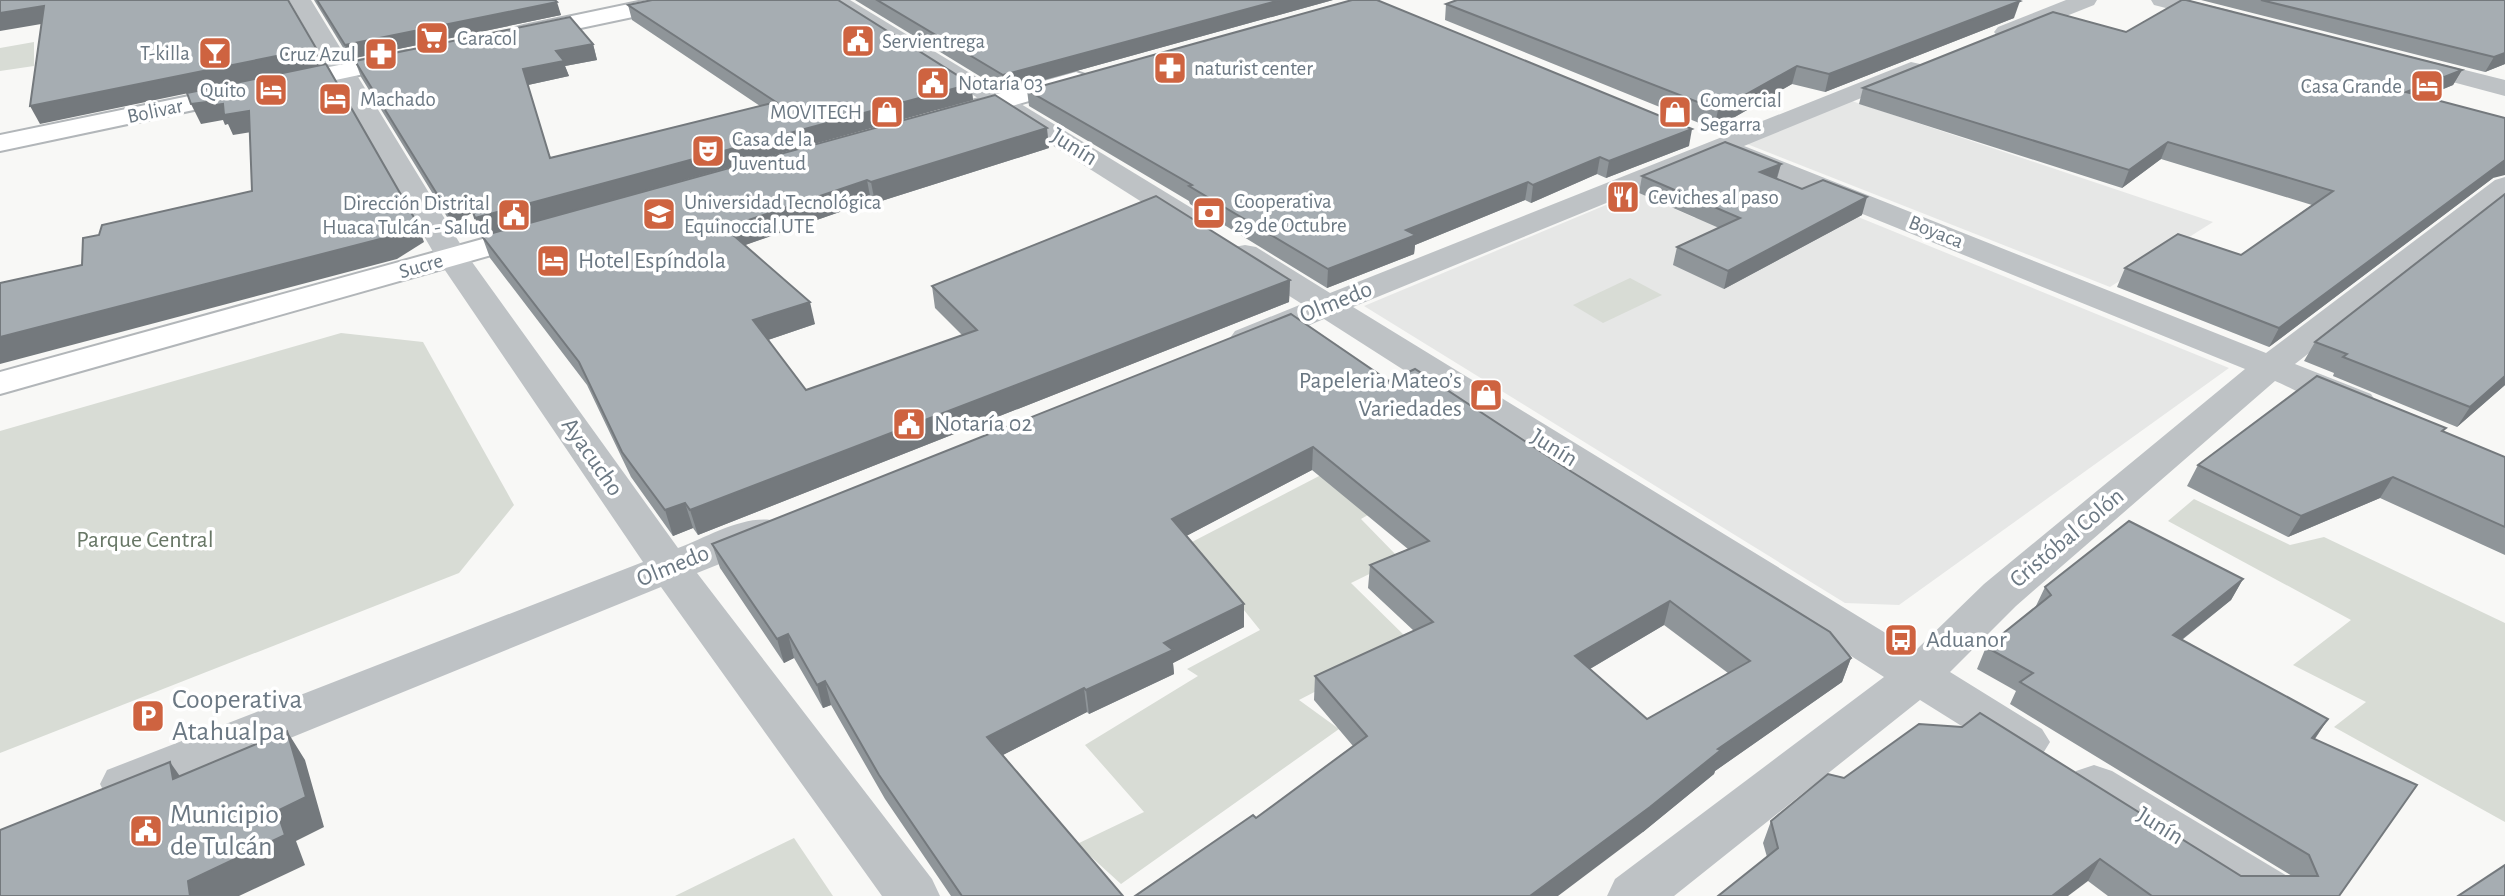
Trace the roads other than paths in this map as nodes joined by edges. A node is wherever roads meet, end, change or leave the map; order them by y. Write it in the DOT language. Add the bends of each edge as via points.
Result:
graph roads {
  1 [pos="300,0"];
  2 [pos="680,0"];
  3 [pos="834,0"];
  4 [pos="2086,0"];
  5 [pos="2162,0"];
  6 [pos="2241,20"];
  7 [pos="504,37"];
  8 [pos="436,52"];
  9 [pos="2386,58"];
  10 [pos="341,72"];
  11 [pos="1106,72"];
  12 [pos="2505,88"];
  13 [pos="1001,101"];
  14 [pos="920,124"];
  15 [pos="1681,130"];
  16 [pos="0,143"];
  17 [pos="1719,146"];
  18 [pos="2505,186"];
  19 [pos="559,226"];
  20 [pos="452,257"];
  21 [pos="1327,306"];
  22 [pos="1211,352"];
  23 [pos="2271,366"];
  24 [pos="0,383"];
  25 [pos="2382,412"];
  26 [pos="798,516"];
  27 [pos="669,567"];
  28 [pos="1919,676"];
  29 [pos="99,795"];
  30 [pos="913,896"];
  31 [pos="1634,896"];
  32 [pos="2273,896"];
  1 -- 10 [label="street, Ayacucho"];
  2 -- 7 [label="main road"];
  3 -- 13 [label="street, Junín"];
  4 -- 17 [label="street, Olmedo"];
  5 -- 6 [label="street"];
  8 -- 10 [label="main road, Bolivar"];
  9 -- 12 [label="street"];
  10 -- 16 [label="main road, Bolivar"];
  10 -- 20 [label="street, Ayacucho"];
  11 -- 13 [label="main road"];
  13 -- 14 [label="main road"];
  13 -- 21 [label="street, Junín"];
  15 -- 17 [label="street, Boyaca"];
  17 -- 21 [label="street, Olmedo"];
  17 -- 23 [label="street, Boyaca"];
  18 -- 23 [label="street, Cristóbal Colón"];
  19 -- 20 [label="main road, Sucre"];
  20 -- 24 [label="main road, Sucre"];
  20 -- 27 [label="street, Ayacucho"];
  21 -- 22 [label="street, Olmedo"];
  21 -- 28 [label="street, Junín"];
  23 -- 25 [label="street, Boyaca"];
  23 -- 28 [label="street, Cristóbal Colón" via="2000,595"];
  26 -- 27 [label="street, Olmedo"];
  27 -- 29 [label="street, Olmedo"];
  27 -- 30 [label="street, Ayacucho"];
  28 -- 31 [label="street, Cristóbal Colón"];
  28 -- 32 [label="street, Junín"];
}
